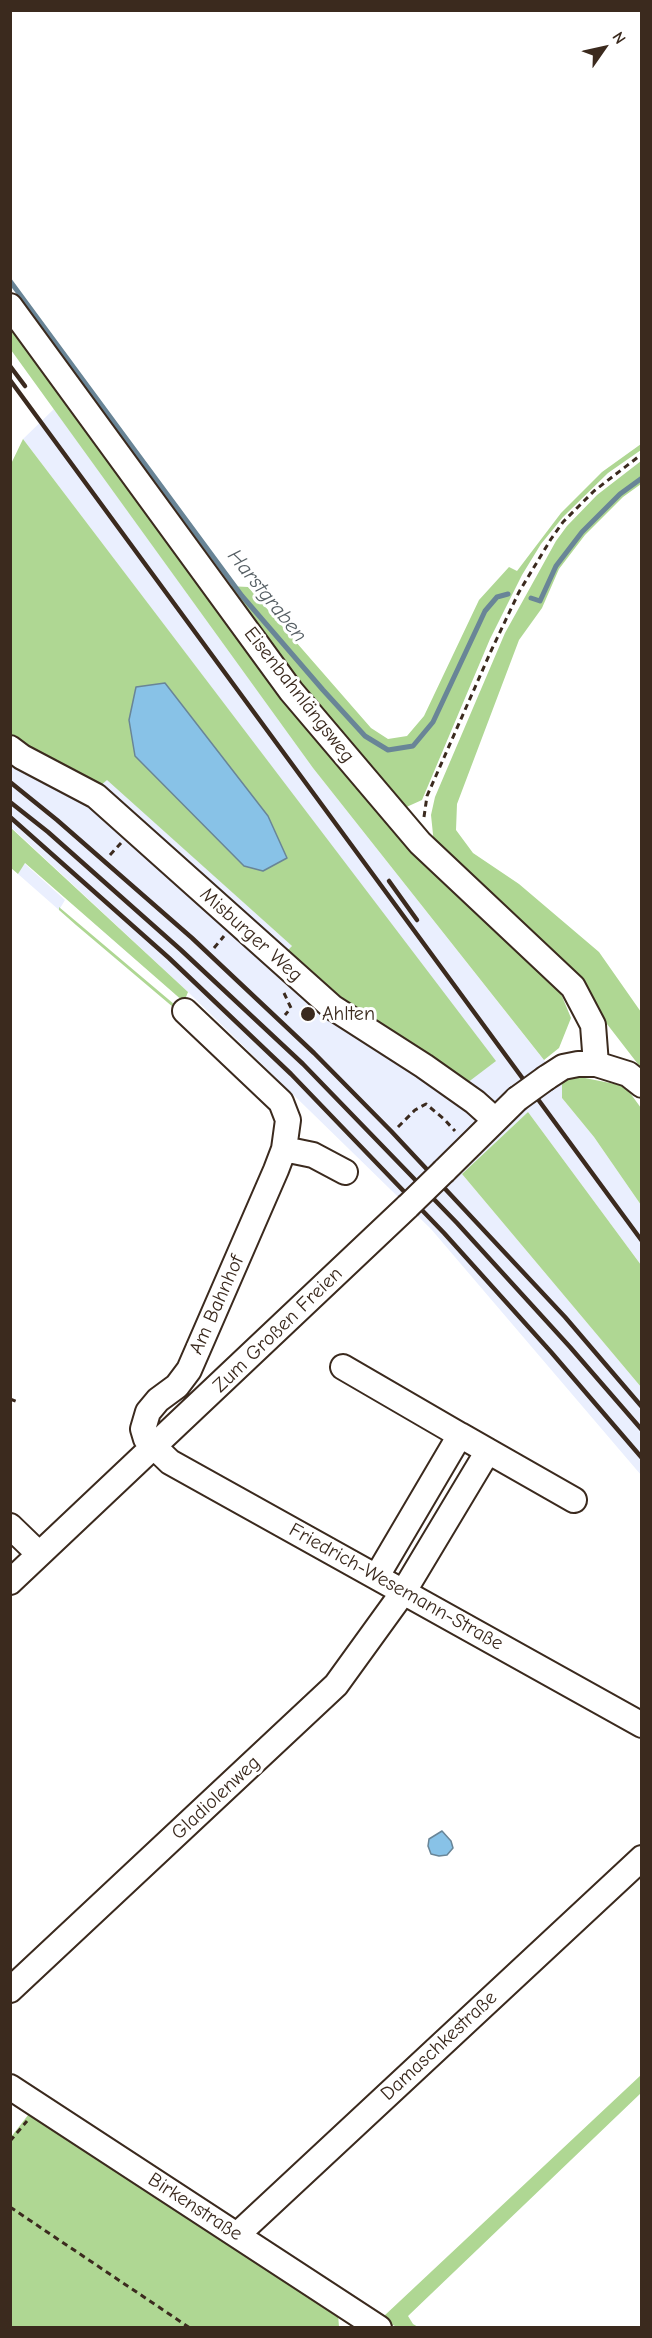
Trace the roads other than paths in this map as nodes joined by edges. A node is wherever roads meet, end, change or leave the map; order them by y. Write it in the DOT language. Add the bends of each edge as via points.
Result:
graph roads {
  1 [pos="10,306"];
  2 [pos="10,748"];
  3 [pos="185,1011"];
  4 [pos="596,1064"];
  5 [pos="642,1085"];
  6 [pos="495,1120"];
  7 [pos="284,1149"];
  8 [pos="345,1172"];
  9 [pos="343,1367"];
  10 [pos="460,1435"];
  11 [pos="153,1447"];
  12 [pos="488,1450"];
  13 [pos="574,1500"];
  14 [pos="10,1526"];
  15 [pos="39,1554"];
  16 [pos="376,1576"];
  17 [pos="10,1582"];
  18 [pos="404,1591"];
  19 [pos="642,1725"];
  20 [pos="642,1858"];
  21 [pos="10,1990"];
  22 [pos="10,2087"];
  23 [pos="237,2235"];
  24 [pos="371,2326"];
  1 -- 4 [label="street, Eisenbahnlängsweg" via="291,691 420,843 573,987 593,1024"];
  2 -- 6 [label="street, Misburger Weg" via="96,796 332,1007 424,1066"];
  3 -- 7 [label="street, Am Bahnhof" via="281,1102 288,1120"];
  4 -- 5 [label="street" via="628,1074"];
  4 -- 6 [label="street, Zum Großen Freien, bridge" via="563,1067 517,1099"];
  6 -- 11 [label="street, Zum Großen Freien, bridge"];
  7 -- 8 [label="street" via="313,1155"];
  7 -- 11 [label="street, Am Bahnhof" via="189,1370 148,1412 143,1429"];
  9 -- 10 [label="street"];
  10 -- 12 [label="street"];
  10 -- 16 [label="street"];
  11 -- 15 [label="street, Zum Großen Freien"];
  11 -- 16 [label="street, Friedrich-Wesemann-Straße" via="171,1462"];
  12 -- 13 [label="street"];
  12 -- 18 [label="street, Gladiolenweg"];
  14 -- 15 [label="street"];
  15 -- 17 [label="street, Zum Großen Freien"];
  16 -- 18 [label="street, Friedrich-Wesemann-Straße"];
  18 -- 19 [label="street, Friedrich-Wesemann-Straße"];
  18 -- 21 [label="street, Gladiolenweg" via="336,1685"];
  20 -- 23 [label="street, Damaschkestraße"];
  22 -- 23 [label="street, Birkenstraße"];
  23 -- 24 [label="street, Birkenstraße"];
}
